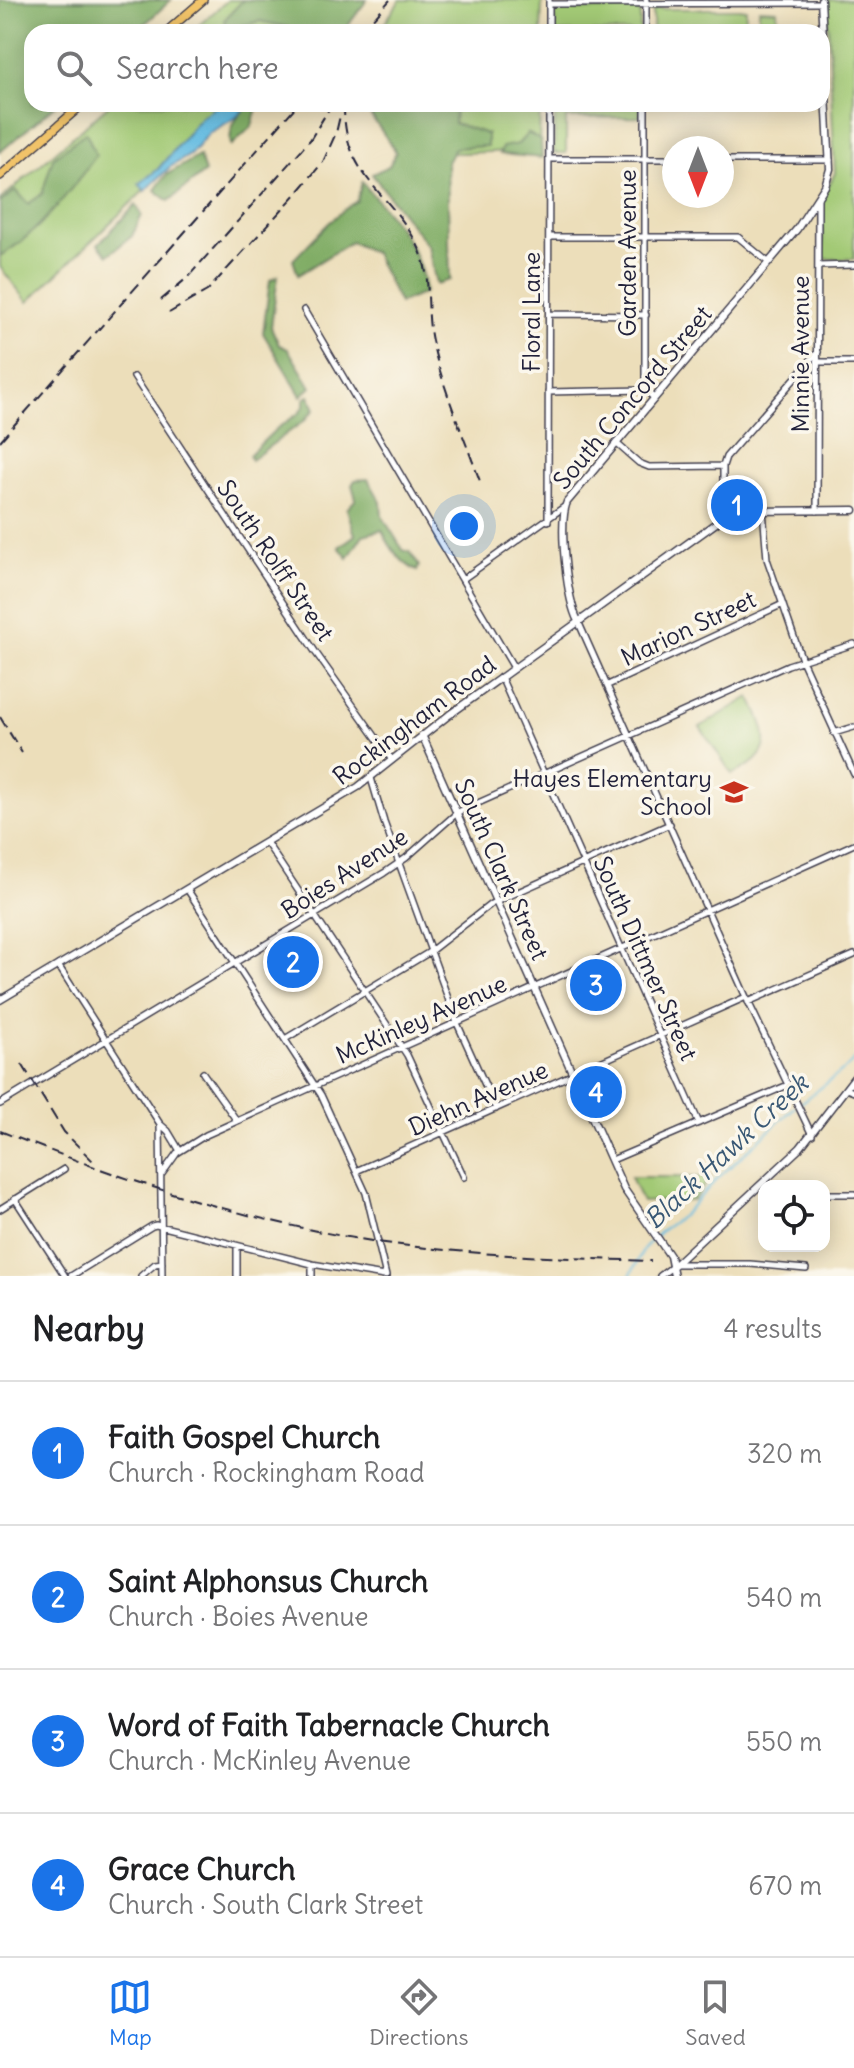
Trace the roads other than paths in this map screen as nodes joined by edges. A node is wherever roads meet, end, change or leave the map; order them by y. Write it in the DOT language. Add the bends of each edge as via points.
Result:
graph roads {
  1 [pos="203,0"];
  2 [pos="549,2"];
  3 [pos="646,2"];
  4 [pos="821,2"];
  5 [pos="175,24"];
  6 [pos="549,24"];
  7 [pos="646,24"];
  8 [pos="822,24"];
  9 [pos="74,112"];
  10 [pos="549,112"];
  11 [pos="645,112"];
  12 [pos="826,112"];
  13 [pos="549,159"];
  14 [pos="645,159"];
  15 [pos="662,159"];
  16 [pos="734,160"];
  17 [pos="830,160"];
  18 [pos="0,176"];
  19 [pos="818,198"];
  20 [pos="549,237"];
  21 [pos="644,237"];
  22 [pos="768,262"];
  23 [pos="854,265"];
  24 [pos="818,266"];
  25 [pos="304,310"];
  26 [pos="549,314"];
  27 [pos="646,315"];
  28 [pos="818,352"];
  29 [pos="818,362"];
  30 [pos="854,362"];
  31 [pos="134,377"];
  32 [pos="645,390"];
  33 [pos="548,392"];
  34 [pos="654,398"];
  35 [pos="616,442"];
  36 [pos="723,466"];
  37 [pos="564,507"];
  38 [pos="763,510"];
  39 [pos="854,510"];
  40 [pos="817,511"];
  41 [pos="723,518"];
  42 [pos="548,521"];
  43 [pos="463,579"];
  44 [pos="783,604"];
  45 [pos="578,621"];
  46 [pos="854,644"];
  47 [pos="802,660"];
  48 [pos="514,668"];
  49 [pos="501,677"];
  50 [pos="608,685"];
  51 [pos="854,727"];
  52 [pos="834,733"];
  53 [pos="422,735"];
  54 [pos="629,737"];
  55 [pos="393,761"];
  56 [pos="854,774"];
  57 [pos="544,775"];
  58 [pos="371,778"];
  59 [pos="458,812"];
  60 [pos="670,824"];
  61 [pos="266,842"];
  62 [pos="854,844"];
  63 [pos="584,862"];
  64 [pos="399,863"];
  65 [pos="187,889"];
  66 [pos="498,901"];
  67 [pos="708,909"];
  68 [pos="314,915"];
  69 [pos="621,949"];
  70 [pos="432,950"];
  71 [pos="854,955"];
  72 [pos="236,963"];
  73 [pos="58,965"];
  74 [pos="535,988"];
  75 [pos="364,990"];
  76 [pos="0,1000"];
  77 [pos="747,1000"];
  78 [pos="457,1023"];
  79 [pos="660,1036"];
  80 [pos="285,1039"];
  81 [pos="107,1041"];
  82 [pos="402,1048"];
  83 [pos="203,1073"];
  84 [pos="574,1074"];
  85 [pos="854,1078"];
  86 [pos="788,1085"];
  87 [pos="316,1086"];
  88 [pos="846,1089"];
  89 [pos="854,1092"];
  90 [pos="0,1104"];
  91 [pos="496,1109"];
  92 [pos="237,1121"];
  93 [pos="699,1123"];
  94 [pos="160,1124"];
  95 [pos="442,1132"];
  96 [pos="812,1136"];
  97 [pos="180,1151"];
  98 [pos="612,1160"];
  99 [pos="64,1169"];
  100 [pos="356,1171"];
  101 [pos="162,1174"];
  102 [pos="464,1177"];
  103 [pos="772,1180"];
  104 [pos="830,1194"];
  105 [pos="854,1194"];
  106 [pos="758,1195"];
  107 [pos="15,1199"];
  108 [pos="0,1209"];
  109 [pos="161,1226"];
  110 [pos="237,1246"];
  111 [pos="162,1263"];
  112 [pos="312,1264"];
  113 [pos="674,1266"];
  114 [pos="806,1269"];
  115 [pos="68,1276"];
  116 [pos="141,1276"];
  117 [pos="162,1276"];
  118 [pos="237,1276"];
  119 [pos="312,1276"];
  120 [pos="385,1276"];
  121 [pos="660,1276"];
  122 [pos="674,1276"];
  1 -- 5 [label="main road"];
  2 -- 3 [label="street"];
  2 -- 6 [label="street"];
  3 -- 4 [label="street"];
  3 -- 7 [label="street"];
  4 -- 8 [label="street, South Concord Street"];
  9 -- 18 [label="main road"];
  10 -- 13 [label="street, Floral Lane"];
  11 -- 14 [label="street, Garden Avenue"];
  12 -- 17 [label="street, South Concord Street"];
  13 -- 14 [label="street"];
  13 -- 20 [label="street, Floral Lane"];
  14 -- 15 [label="street"];
  14 -- 21 [label="street, Garden Avenue"];
  16 -- 17 [label="street"];
  17 -- 19 [label="street, South Concord Street"];
  19 -- 22 [label="street, South Concord Street"];
  19 -- 24 [label="street, Minnie Avenue"];
  20 -- 21 [label="street"];
  20 -- 26 [label="street, Floral Lane"];
  21 -- 22 [label="street" via="738,237"];
  21 -- 27 [label="street, Garden Avenue"];
  22 -- 34 [label="street, South Concord Street"];
  23 -- 24 [label="street"];
  24 -- 28 [label="street, Minnie Avenue"];
  25 -- 43 [label="street"];
  26 -- 27 [label="street"];
  26 -- 33 [label="street, Floral Lane"];
  27 -- 32 [label="street, Garden Avenue"];
  28 -- 29 [label="street, Minnie Avenue"];
  28 -- 36 [label="street"];
  29 -- 30 [label="street"];
  29 -- 40 [label="street, Minnie Avenue"];
  31 -- 55 [label="street, South Rolff Street"];
  32 -- 33 [label="street"];
  32 -- 34 [label="street"];
  33 -- 42 [label="street, Floral Lane"];
  34 -- 35 [label="street, South Concord Street"];
  35 -- 36 [label="street" via="649,467"];
  35 -- 37 [label="street, South Concord Street"];
  36 -- 41 [label="street"];
  37 -- 42 [label="street"];
  37 -- 45 [label="street, South Concord Street" via="569,591"];
  38 -- 40 [label="street, Rockingham Road"];
  38 -- 41 [label="street, Rockingham Road"];
  38 -- 44 [label="street" via="767,559"];
  39 -- 40 [label="street, Rockingham Road"];
  41 -- 45 [label="street, Rockingham Road"];
  42 -- 43 [label="street"];
  43 -- 48 [label="street"];
  44 -- 47 [label="street"];
  44 -- 50 [label="street, Marion Street"];
  45 -- 48 [label="street, Rockingham Road"];
  45 -- 50 [label="street, South Concord Street"];
  46 -- 47 [label="street, Boies Avenue"];
  47 -- 52 [label="street"];
  47 -- 54 [label="street, Boies Avenue"];
  48 -- 49 [label="street, Rockingham Road"];
  49 -- 53 [label="street, Rockingham Road"];
  49 -- 57 [label="street, South Dittmer Street"];
  50 -- 54 [label="street, South Concord Street"];
  51 -- 52 [label="street"];
  52 -- 56 [label="street"];
  53 -- 55 [label="street, Rockingham Road"];
  53 -- 59 [label="street, South Clark Street"];
  54 -- 57 [label="street, Boies Avenue"];
  54 -- 60 [label="street, South Concord Street"];
  55 -- 58 [label="street, Rockingham Road"];
  57 -- 59 [label="street, Boies Avenue"];
  57 -- 63 [label="street, South Dittmer Street"];
  58 -- 61 [label="street, Rockingham Road"];
  58 -- 64 [label="street"];
  59 -- 64 [label="street, Boies Avenue"];
  59 -- 66 [label="street, South Clark Street"];
  60 -- 63 [label="street"];
  60 -- 67 [label="street, South Concord Street"];
  61 -- 65 [label="street, Rockingham Road"];
  61 -- 68 [label="street"];
  62 -- 67 [label="street, McKinley Avenue"];
  63 -- 66 [label="street"];
  63 -- 69 [label="street, South Dittmer Street"];
  64 -- 68 [label="street, Boies Avenue"];
  64 -- 70 [label="street"];
  65 -- 72 [label="street"];
  65 -- 73 [label="street, Rockingham Road"];
  66 -- 70 [label="street"];
  66 -- 74 [label="street, South Clark Street"];
  67 -- 69 [label="street, McKinley Avenue"];
  67 -- 77 [label="street, South Concord Street"];
  68 -- 72 [label="street, Boies Avenue"];
  68 -- 75 [label="street"];
  69 -- 74 [label="street, McKinley Avenue"];
  69 -- 79 [label="street, South Dittmer Street"];
  70 -- 75 [label="street"];
  70 -- 78 [label="street"];
  71 -- 77 [label="street, Diehn Avenue"];
  72 -- 80 [label="street"];
  72 -- 81 [label="street, Boies Avenue"];
  73 -- 76 [label="street, Rockingham Road"];
  73 -- 81 [label="street"];
  74 -- 78 [label="street, McKinley Avenue"];
  74 -- 84 [label="street, South Clark Street"];
  75 -- 80 [label="street"];
  75 -- 82 [label="street"];
  77 -- 79 [label="street, Diehn Avenue"];
  77 -- 86 [label="street, South Concord Street"];
  78 -- 82 [label="street, McKinley Avenue"];
  78 -- 91 [label="street"];
  79 -- 84 [label="street, Diehn Avenue"];
  79 -- 93 [label="street, South Dittmer Street"];
  80 -- 87 [label="street"];
  81 -- 90 [label="street, Boies Avenue"];
  81 -- 94 [label="street"];
  82 -- 87 [label="street, McKinley Avenue"];
  82 -- 95 [label="street"];
  83 -- 92 [label="street"];
  84 -- 91 [label="street, Diehn Avenue"];
  84 -- 98 [label="street, South Clark Street"];
  85 -- 88 [label="street"];
  86 -- 93 [label="street"];
  86 -- 96 [label="street, South Concord Street"];
  87 -- 92 [label="street, McKinley Avenue"];
  87 -- 100 [label="street"];
  88 -- 89 [label="street"];
  88 -- 96 [label="street"];
  91 -- 95 [label="street, Diehn Avenue"];
  92 -- 97 [label="street, McKinley Avenue"];
  93 -- 98 [label="street"];
  94 -- 97 [label="street"];
  94 -- 101 [label="street"];
  95 -- 100 [label="street, Diehn Avenue"];
  95 -- 102 [label="street"];
  96 -- 103 [label="street"];
  97 -- 101 [label="street, McKinley Avenue"];
  98 -- 113 [label="street, South Clark Street" via="624,1189"];
  99 -- 107 [label="street"];
  100 -- 120 [label="street"];
  101 -- 109 [label="street"];
  104 -- 105 [label="street"];
  106 -- 113 [label="street"];
  107 -- 108 [label="street"];
  107 -- 115 [label="street"];
  109 -- 110 [label="street"];
  109 -- 111 [label="street"];
  109 -- 115 [label="street" via="152,1226"];
  110 -- 112 [label="street"];
  110 -- 118 [label="street"];
  111 -- 116 [label="street"];
  111 -- 117 [label="street"];
  112 -- 119 [label="street"];
  112 -- 120 [label="street"];
  113 -- 114 [label="street"];
  113 -- 121 [label="street"];
  113 -- 122 [label="street, South Clark Street"];
}
